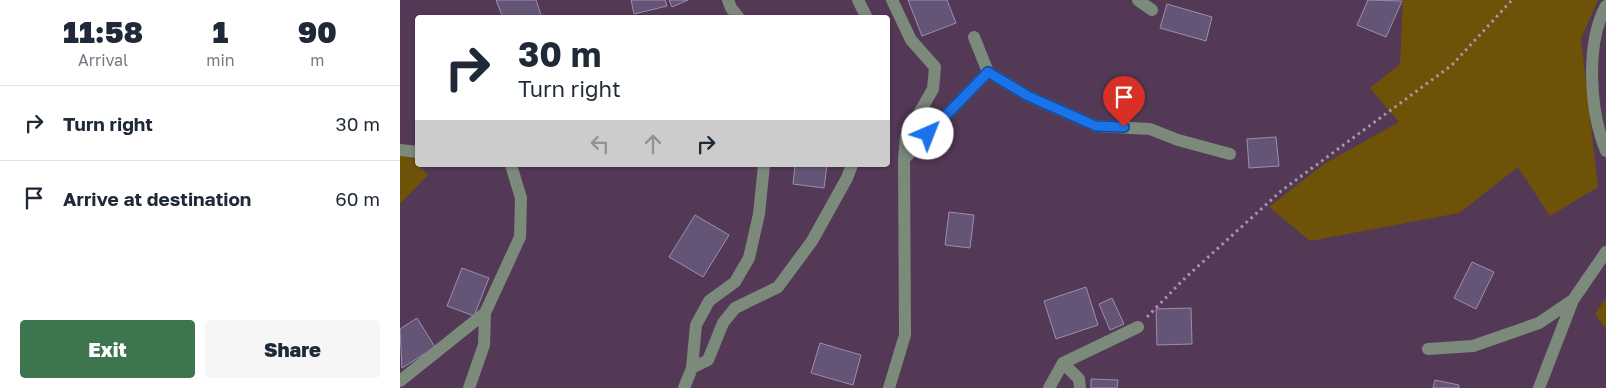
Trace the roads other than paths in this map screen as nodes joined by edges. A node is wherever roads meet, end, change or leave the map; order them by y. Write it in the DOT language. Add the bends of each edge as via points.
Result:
graph roads {
  1 [pos="728,0"];
  2 [pos="858,0"];
  3 [pos="892,0"];
  4 [pos="1138,0"];
  5 [pos="1606,6"];
  6 [pos="1152,10"];
  7 [pos="737,15"];
  8 [pos="866,15"];
  9 [pos="974,37"];
  10 [pos="988,72"];
  11 [pos="400,150"];
  12 [pos="1606,151"];
  13 [pos="415,152"];
  14 [pos="1230,154"];
  15 [pos="904,159"];
  16 [pos="512,167"];
  17 [pos="764,167"];
  18 [pos="851,167"];
  19 [pos="1606,252"];
  20 [pos="1573,300"];
  21 [pos="485,313"];
  22 [pos="1138,327"];
  23 [pos="1428,348"];
  24 [pos="1064,363"];
  25 [pos="692,368"];
  26 [pos="400,382"];
  27 [pos="469,388"];
  28 [pos="684,388"];
  29 [pos="889,388"];
  30 [pos="1049,388"];
  31 [pos="1080,388"];
  32 [pos="1539,388"];
  1 -- 7 [label="street"];
  2 -- 8 [label="street"];
  3 -- 15 [label="street" via="911,40 935,67 933,89 906,136"];
  4 -- 6 [label="street"];
  5 -- 12 [label="street" via="1594,40 1593,97"];
  9 -- 10 [label="street"];
  10 -- 14 [label="street" via="1028,96 1096,126 1150,129"];
  10 -- 15 [label="street"];
  11 -- 13 [label="street"];
  15 -- 29 [label="street" via="905,335"];
  16 -- 21 [label="street" via="521,198 520,236"];
  17 -- 25 [label="street" via="759,214 749,258 735,282 709,301 696,325"];
  18 -- 25 [label="street" via="812,241 778,286 735,308 723,323 708,360"];
  19 -- 20 [label="street"];
  20 -- 23 [label="street" via="1539,323 1473,346"];
  20 -- 32 [label="street"];
  21 -- 26 [label="street"];
  21 -- 27 [label="street" via="484,345"];
  22 -- 24 [label="street"];
  24 -- 30 [label="street"];
  24 -- 31 [label="street" via="1079,379"];
  25 -- 28 [label="street"];
}
